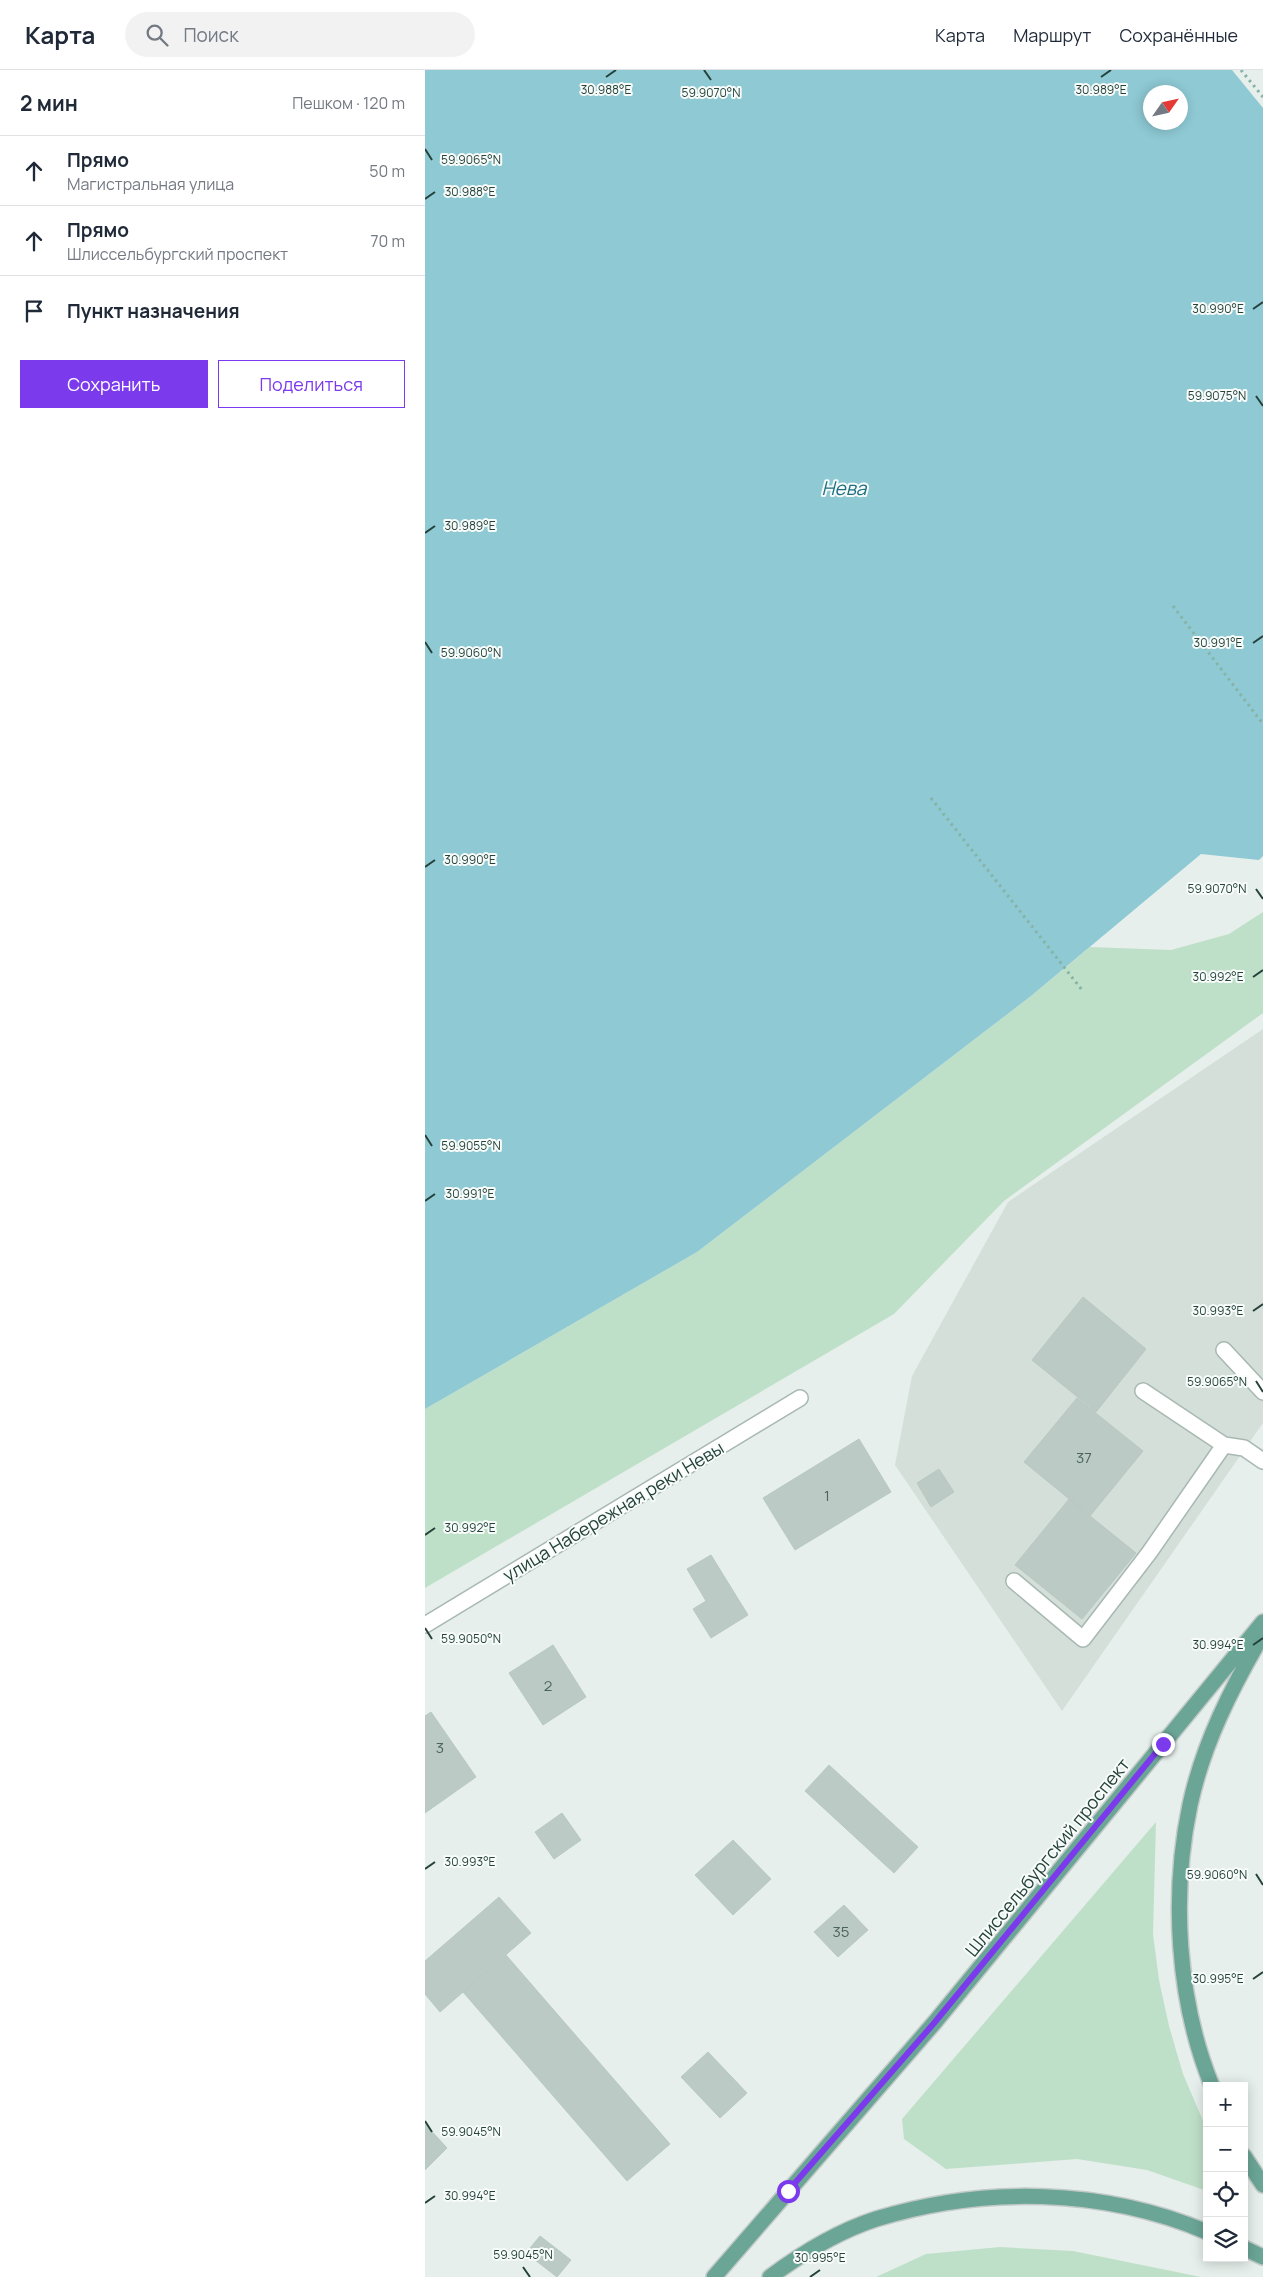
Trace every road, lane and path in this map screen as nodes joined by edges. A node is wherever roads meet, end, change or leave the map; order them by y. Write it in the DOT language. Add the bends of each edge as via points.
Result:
graph roads {
  1 [pos="1241,70"];
  2 [pos="1263,97"];
  3 [pos="1173,606"];
  4 [pos="1263,724"];
  5 [pos="931,798"];
  6 [pos="1082,990"];
  7 [pos="1224,1350"];
  8 [pos="1143,1391"];
  9 [pos="1263,1392"];
  10 [pos="800,1398"];
  11 [pos="1224,1445"];
  12 [pos="1263,1461"];
  13 [pos="1014,1581"];
  14 [pos="1263,1622"];
  15 [pos="425,1625"];
  16 [pos="1263,1634"];
  17 [pos="1210,2082"];
  18 [pos="1248,2162"];
  19 [pos="1263,2185"];
  20 [pos="1203,2230"];
  21 [pos="1248,2250"];
  22 [pos="1263,2257"];
  23 [pos="714,2277"];
  24 [pos="770,2277"];
  1 -- 2 [label="path"];
  3 -- 4 [label="path"];
  5 -- 6 [label="path"];
  7 -- 9 [label="street"];
  8 -- 11 [label="street"];
  10 -- 15 [label="street, улица Набережная реки Невы"];
  11 -- 12 [label="street" via="1244,1448"];
  11 -- 13 [label="street" via="1149,1553 1083,1639"];
  14 -- 23 [label="main road, Шлиссельбургский проспект" via="935,2022"];
  16 -- 17 [label="main road" via="1224,1707 1204,1756 1190,1804 1182,1853 1181,1955 1190,2007"];
  18 -- 19 [label="main road"];
  20 -- 24 [label="main road" via="1136,2210 1075,2199 1025,2195 961,2199 875,2220 820,2245"];
  21 -- 22 [label="main road"];
}
